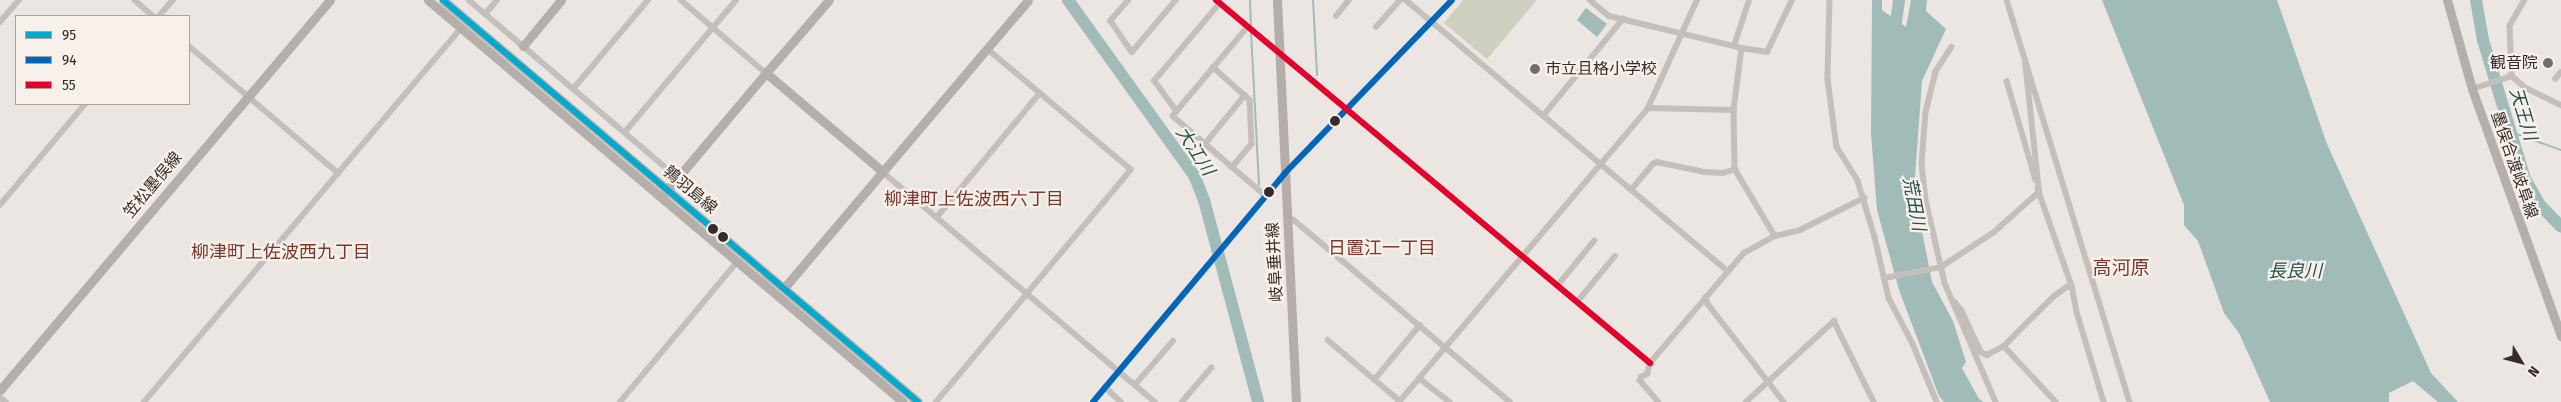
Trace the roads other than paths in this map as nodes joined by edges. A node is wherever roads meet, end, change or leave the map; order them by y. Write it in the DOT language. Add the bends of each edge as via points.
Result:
graph roads {
  1 [pos="19,0"];
  2 [pos="135,0"];
  3 [pos="173,0"];
  4 [pos="330,0"];
  5 [pos="428,0"];
  6 [pos="443,0"];
  7 [pos="469,0"];
  8 [pos="497,0"];
  9 [pos="561,0"];
  10 [pos="648,0"];
  11 [pos="681,0"];
  12 [pos="736,0"];
  13 [pos="829,0"];
  14 [pos="1028,0"];
  15 [pos="1129,0"];
  16 [pos="1176,0"];
  17 [pos="1277,0"];
  18 [pos="1350,0"];
  19 [pos="1400,0"];
  20 [pos="1406,0"];
  21 [pos="1452,0"];
  22 [pos="1697,0"];
  23 [pos="1749,0"];
  24 [pos="1792,0"];
  25 [pos="1830,0"];
  26 [pos="2007,0"];
  27 [pos="2447,0"];
  28 [pos="2525,0"];
  29 [pos="1594,1"];
  30 [pos="1218,2"];
  31 [pos="485,14"];
  32 [pos="152,15"];
  33 [pos="160,15"];
  34 [pos="1336,16"];
  35 [pos="1623,19"];
  36 [pos="1432,21"];
  37 [pos="0,22"];
  38 [pos="713,27"];
  39 [pos="1248,27"];
  40 [pos="1376,27"];
  41 [pos="461,28"];
  42 [pos="1681,33"];
  43 [pos="523,46"];
  44 [pos="1734,46"];
  45 [pos="190,47"];
  46 [pos="1742,48"];
  47 [pos="1952,48"];
  48 [pos="987,49"];
  49 [pos="1279,51"];
  50 [pos="2026,59"];
  51 [pos="1213,68"];
  52 [pos="2561,72"];
  53 [pos="766,73"];
  54 [pos="2509,77"];
  55 [pos="2555,79"];
  56 [pos="2007,81"];
  57 [pos="574,88"];
  58 [pos="2472,89"];
  59 [pos="1040,93"];
  60 [pos="1245,95"];
  61 [pos="248,96"];
  62 [pos="84,105"];
  63 [pos="2561,105"];
  64 [pos="1648,108"];
  65 [pos="1348,109"];
  66 [pos="1734,110"];
  67 [pos="1176,111"];
  68 [pos="1543,116"];
  69 [pos="625,132"];
  70 [pos="1205,144"];
  71 [pos="1600,164"];
  72 [pos="664,166"];
  73 [pos="1232,168"];
  74 [pos="1735,169"];
  75 [pos="884,172"];
  76 [pos="338,173"];
  77 [pos="1285,173"];
  78 [pos="668,190"];
  79 [pos="1631,190"];
  80 [pos="2039,192"];
  81 [pos="1266,196"];
  82 [pos="661,198"];
  83 [pos="1864,198"];
  84 [pos="0,205"];
  85 [pos="937,217"];
  86 [pos="1288,218"];
  87 [pos="1775,236"];
  88 [pos="1594,241"];
  89 [pos="1523,256"];
  90 [pos="1615,256"];
  91 [pos="737,262"];
  92 [pos="1939,267"];
  93 [pos="1728,271"];
  94 [pos="1887,277"];
  95 [pos="1558,284"];
  96 [pos="2072,286"];
  97 [pos="784,288"];
  98 [pos="1026,294"];
  99 [pos="1706,297"];
  100 [pos="1952,300"];
  101 [pos="1578,302"];
  102 [pos="1420,326"];
  103 [pos="2561,336"];
  104 [pos="1328,340"];
  105 [pos="1173,341"];
  106 [pos="2004,346"];
  107 [pos="1445,347"];
  108 [pos="1650,363"];
  109 [pos="1211,368"];
  110 [pos="1119,371"];
  111 [pos="1419,378"];
  112 [pos="1375,379"];
  113 [pos="1769,382"];
  114 [pos="1135,385"];
  115 [pos="1105,387"];
  116 [pos="0,390"];
  117 [pos="0,397"];
  118 [pos="1400,401"];
  119 [pos="6,402"];
  120 [pos="144,402"];
  121 [pos="620,402"];
  122 [pos="903,402"];
  123 [pos="918,402"];
  124 [pos="936,402"];
  125 [pos="1092,402"];
  126 [pos="1121,402"];
  127 [pos="1155,402"];
  128 [pos="1182,402"];
  129 [pos="1296,402"];
  130 [pos="1450,402"];
  131 [pos="1510,402"];
  132 [pos="1658,402"];
  133 [pos="1746,402"];
  134 [pos="1784,402"];
  135 [pos="1874,402"];
  136 [pos="1937,402"];
  137 [pos="1996,402"];
  138 [pos="2056,402"];
  139 [pos="2104,402"];
  140 [pos="2130,402"];
  1 -- 37 [label="street"];
  2 -- 32 [label="street"];
  3 -- 33 [label="street"];
  4 -- 61 [label="main road, 笠松墨俣線"];
  5 -- 41 [label="main road"];
  6 -- 78 [label="main road, 鶉羽島線"];
  7 -- 31 [label="street"];
  8 -- 31 [label="street"];
  9 -- 43 [label="main road"];
  10 -- 57 [label="street"];
  11 -- 38 [label="street"];
  12 -- 38 [label="street"];
  13 -- 53 [label="main road"];
  14 -- 48 [label="main road"];
  15 -- 16 [label="street" via="1111,21 1132,52"];
  17 -- 49 [label="main road, 岐阜垂井線"];
  18 -- 34 [label="street"];
  19 -- 40 [label="street"];
  20 -- 36 [label="street"];
  21 -- 36 [label="street"];
  22 -- 42 [label="street"];
  23 -- 44 [label="street"];
  24 -- 46 [label="street" via="1766,52"];
  25 -- 83 [label="street" via="1828,79 1837,147 1858,181"];
  26 -- 50 [label="street"];
  27 -- 58 [label="main road, 墨俣合渡岐阜線"];
  28 -- 54 [label="street" via="2510,26"];
  29 -- 35 [label="street" via="1609,16"];
  30 -- 39 [label="street"];
  30 -- 67 [label="street" via="1154,81"];
  31 -- 43 [label="street"];
  35 -- 42 [label="street"];
  35 -- 68 [label="street"];
  36 -- 65 [label="street"];
  36 -- 68 [label="street"];
  38 -- 53 [label="street"];
  38 -- 69 [label="street"];
  39 -- 49 [label="street" via="1270,48"];
  39 -- 51 [label="street"];
  41 -- 76 [label="street"];
  41 -- 82 [label="main road"];
  42 -- 44 [label="street"];
  42 -- 64 [label="street"];
  43 -- 57 [label="street"];
  44 -- 46 [label="street"];
  45 -- 61 [label="street"];
  46 -- 66 [label="street"];
  47 -- 92 [label="street" via="1943,59 1930,89 1922,163"];
  48 -- 59 [label="street"];
  48 -- 75 [label="main road"];
  49 -- 65 [label="street"];
  49 -- 77 [label="main road, 岐阜垂井線"];
  50 -- 80 [label="street" via="2024,68 2032,110"];
  50 -- 140 [label="street"];
  51 -- 60 [label="street"];
  51 -- 67 [label="street"];
  52 -- 55 [label="street"];
  53 -- 75 [label="main road"];
  53 -- 78 [label="main road"];
  54 -- 58 [label="street"];
  54 -- 63 [label="street"];
  56 -- 80 [label="street"];
  57 -- 69 [label="street"];
  58 -- 103 [label="main road, 墨俣合渡岐阜線"];
  59 -- 85 [label="street"];
  59 -- 98 [label="street" via="1130,170"];
  60 -- 70 [label="street"];
  60 -- 73 [label="street" via="1250,100 1252,144"];
  61 -- 76 [label="street"];
  61 -- 116 [label="main road, 笠松墨俣線"];
  62 -- 84 [label="street"];
  64 -- 66 [label="street"];
  64 -- 71 [label="street"];
  65 -- 77 [label="street"];
  65 -- 89 [label="street"];
  66 -- 74 [label="street"];
  67 -- 70 [label="street" via="1173,116"];
  68 -- 71 [label="street"];
  69 -- 72 [label="street"];
  70 -- 73 [label="street"];
  71 -- 79 [label="street"];
  71 -- 89 [label="street"];
  73 -- 81 [label="street"];
  74 -- 79 [label="street" via="1723,173 1705,172 1657,162"];
  74 -- 87 [label="street"];
  75 -- 85 [label="street"];
  75 -- 97 [label="main road"];
  76 -- 120 [label="street"];
  77 -- 81 [label="street"];
  77 -- 86 [label="main road, 岐阜垂井線"];
  78 -- 82 [label="main road"];
  78 -- 97 [label="main road, 鶉羽島線"];
  79 -- 93 [label="street"];
  80 -- 92 [label="street" via="1994,232"];
  80 -- 96 [label="street"];
  81 -- 110 [label="street"];
  82 -- 91 [label="main road"];
  83 -- 87 [label="street" via="1800,230"];
  83 -- 94 [label="street"];
  85 -- 98 [label="street"];
  86 -- 102 [label="street"];
  86 -- 129 [label="main road, 岐阜垂井線"];
  87 -- 93 [label="street" via="1744,253"];
  88 -- 95 [label="street"];
  89 -- 95 [label="street"];
  89 -- 107 [label="street"];
  90 -- 101 [label="street"];
  91 -- 121 [label="street"];
  91 -- 122 [label="main road"];
  92 -- 94 [label="street"];
  92 -- 100 [label="street"];
  93 -- 99 [label="street"];
  94 -- 136 [label="street" via="1889,298 1913,344"];
  95 -- 101 [label="street"];
  96 -- 106 [label="street" via="2053,297"];
  96 -- 139 [label="street"];
  97 -- 123 [label="main road, 鶉羽島線"];
  98 -- 110 [label="street"];
  98 -- 124 [label="street"];
  99 -- 108 [label="street"];
  99 -- 113 [label="street" via="1708,304"];
  100 -- 106 [label="street" via="1962,311 1981,352 1987,354"];
  100 -- 137 [label="street"];
  101 -- 108 [label="street"];
  102 -- 107 [label="street"];
  102 -- 112 [label="street"];
  104 -- 112 [label="street"];
  105 -- 114 [label="street"];
  106 -- 138 [label="street"];
  107 -- 111 [label="street"];
  107 -- 131 [label="street"];
  108 -- 132 [label="street" via="1647,374 1640,381"];
  109 -- 128 [label="street"];
  110 -- 114 [label="street"];
  110 -- 115 [label="street"];
  111 -- 118 [label="street"];
  111 -- 130 [label="street"];
  112 -- 118 [label="street"];
  113 -- 133 [label="street"];
  113 -- 134 [label="street"];
  113 -- 135 [label="street" via="1834,321"];
  114 -- 127 [label="street"];
  115 -- 125 [label="street"];
  115 -- 126 [label="street"];
  117 -- 119 [label="street"];
}
